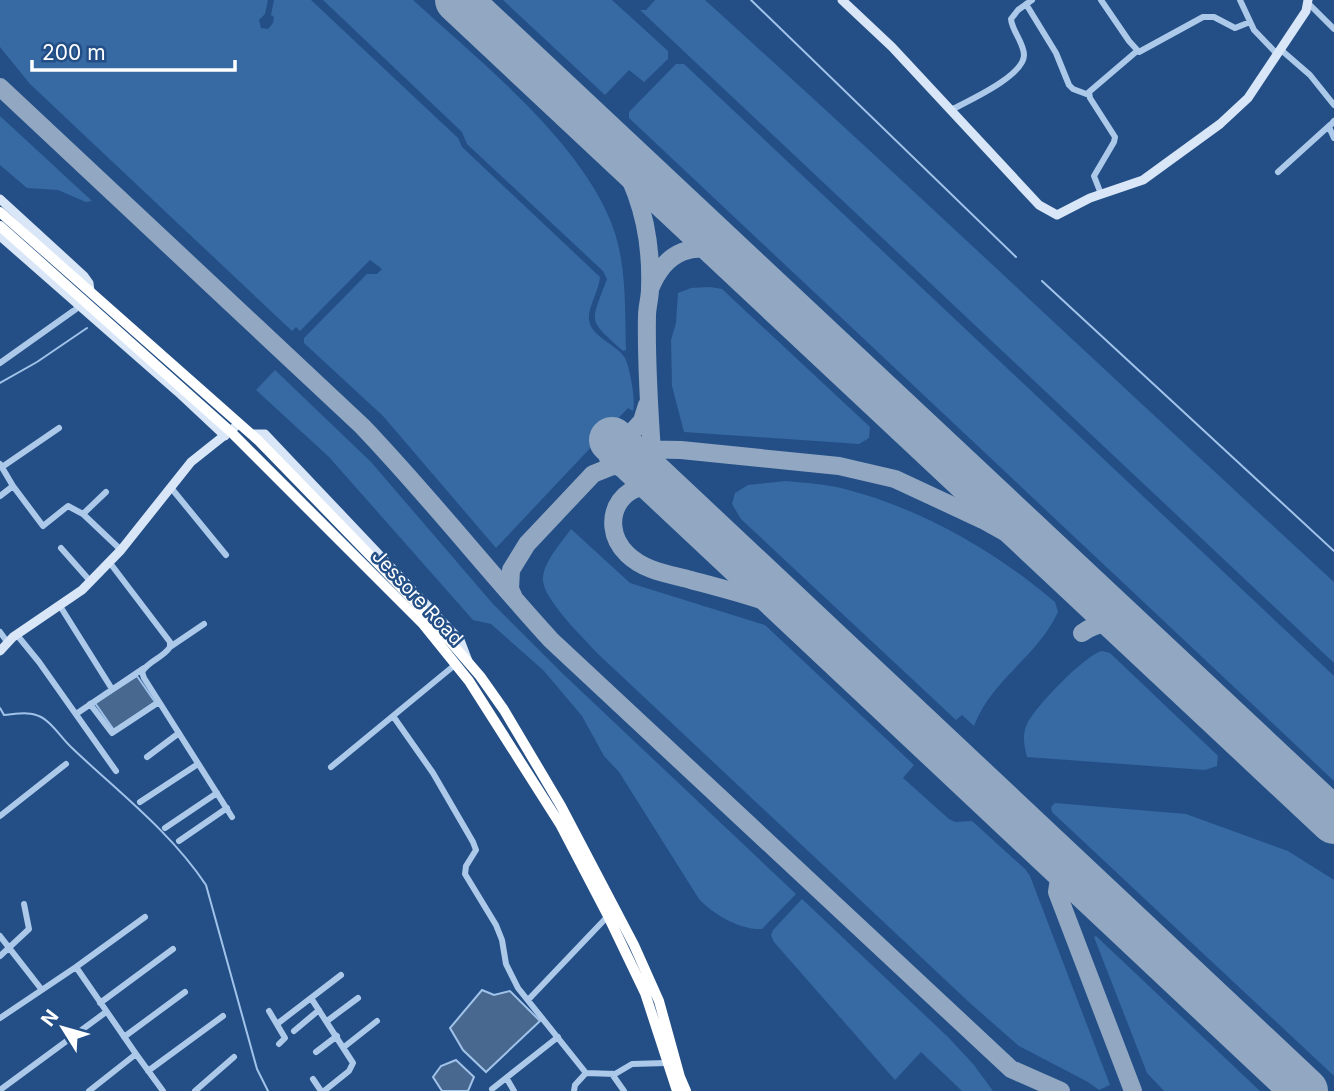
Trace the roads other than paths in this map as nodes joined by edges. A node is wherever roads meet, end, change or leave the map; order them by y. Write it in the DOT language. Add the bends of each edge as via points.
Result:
graph roads {
  1 [pos="842,0"];
  2 [pos="1101,0"];
  3 [pos="1240,0"];
  4 [pos="1308,1"];
  5 [pos="1029,2"];
  6 [pos="1250,22"];
  7 [pos="1334,29"];
  8 [pos="1137,51"];
  9 [pos="1278,51"];
  10 [pos="1088,95"];
  11 [pos="1334,106"];
  12 [pos="951,110"];
  13 [pos="1332,123"];
  14 [pos="1334,138"];
  15 [pos="1278,172"];
  16 [pos="1101,194"];
  17 [pos="0,199"];
  18 [pos="0,212"];
  19 [pos="0,226"];
  20 [pos="0,236"];
  21 [pos="83,298"];
  22 [pos="0,363"];
  23 [pos="240,422"];
  24 [pos="59,428"];
  25 [pos="228,434"];
  26 [pos="1,465"];
  27 [pos="13,486"];
  28 [pos="172,489"];
  29 [pos="106,492"];
  30 [pos="0,496"];
  31 [pos="83,514"];
  32 [pos="61,548"];
  33 [pos="121,550"];
  34 [pos="226,555"];
  35 [pos="110,563"];
  36 [pos="91,582"];
  37 [pos="60,606"];
  38 [pos="204,624"];
  39 [pos="0,632"];
  40 [pos="17,635"];
  41 [pos="8,643"];
  42 [pos="170,647"];
  43 [pos="0,651"];
  44 [pos="456,664"];
  45 [pos="145,667"];
  46 [pos="113,689"];
  47 [pos="159,702"];
  48 [pos="90,704"];
  49 [pos="76,714"];
  50 [pos="393,716"];
  51 [pos="179,733"];
  52 [pos="148,757"];
  53 [pos="66,764"];
  54 [pos="198,764"];
  55 [pos="331,767"];
  56 [pos="117,771"];
  57 [pos="217,793"];
  58 [pos="140,802"];
  59 [pos="227,808"];
  60 [pos="0,816"];
  61 [pos="232,817"];
  62 [pos="164,828"];
  63 [pos="179,841"];
  64 [pos="24,904"];
  65 [pos="608,916"];
  66 [pos="145,917"];
  67 [pos="0,936"];
  68 [pos="10,948"];
  69 [pos="173,949"];
  70 [pos="0,956"];
  71 [pos="76,967"];
  72 [pos="341,975"];
  73 [pos="42,990"];
  74 [pos="185,992"];
  75 [pos="311,998"];
  76 [pos="358,998"];
  77 [pos="528,1000"];
  78 [pos="100,1003"];
  79 [pos="319,1010"];
  80 [pos="269,1011"];
  81 [pos="106,1012"];
  82 [pos="223,1016"];
  83 [pos="0,1018"];
  84 [pos="327,1021"];
  85 [pos="377,1021"];
  86 [pos="277,1024"];
  87 [pos="294,1031"];
  88 [pos="337,1036"];
  89 [pos="124,1037"];
  90 [pos="558,1037"];
  91 [pos="279,1044"];
  92 [pos="344,1047"];
  93 [pos="316,1052"];
  94 [pos="136,1054"];
  95 [pos="234,1058"];
  96 [pos="667,1063"];
  97 [pos="148,1070"];
  98 [pos="586,1073"];
  99 [pos="612,1074"];
  100 [pos="313,1079"];
  101 [pos="507,1079"];
  102 [pos="492,1089"];
  103 [pos="574,1089"];
  104 [pos="0,1090"];
  105 [pos="89,1091"];
  106 [pos="163,1091"];
  107 [pos="195,1091"];
  108 [pos="322,1091"];
  109 [pos="514,1091"];
  110 [pos="567,1091"];
  111 [pos="624,1091"];
  112 [pos="677,1091"];
  113 [pos="686,1091"];
  1 -- 12 [label="street"];
  2 -- 8 [label="street"];
  3 -- 6 [label="street"];
  4 -- 7 [label="street"];
  4 -- 9 [label="street"];
  5 -- 10 [label="street" via="1069,85"];
  5 -- 12 [label="street" via="1011,19 1024,50 1020,66"];
  6 -- 8 [label="street" via="1235,28 1214,17 1203,17"];
  6 -- 9 [label="street" via="1259,37"];
  8 -- 10 [label="street"];
  9 -- 11 [label="street" via="1310,75"];
  9 -- 16 [label="street" via="1248,98 1220,124 1143,180"];
  10 -- 16 [label="street" via="1115,137 1094,176"];
  12 -- 16 [label="street" via="1039,205 1057,215"];
  13 -- 14 [label="street"];
  13 -- 15 [label="street"];
  17 -- 21 [label="street" via="84,276 89,283"];
  18 -- 21 [label="highway"];
  19 -- 21 [label="highway, Jessore Road"];
  20 -- 21 [label="street"];
  21 -- 22 [label="street" via="76,309"];
  21 -- 23 [label="highway"];
  21 -- 25 [label="highway, Jessore Road"];
  23 -- 25 [label="street"];
  23 -- 113 [label="highway" via="423,610 504,710 628,933 659,1001"];
  24 -- 26 [label="street"];
  25 -- 28 [label="street" via="191,462"];
  25 -- 44 [label="highway, Jessore Road" via="423,624"];
  26 -- 27 [label="street"];
  27 -- 30 [label="street"];
  27 -- 31 [label="street" via="43,526 68,506"];
  28 -- 33 [label="street"];
  28 -- 34 [label="street"];
  29 -- 31 [label="street"];
  31 -- 33 [label="street"];
  32 -- 36 [label="street"];
  33 -- 35 [label="street"];
  35 -- 36 [label="street"];
  35 -- 42 [label="street"];
  36 -- 37 [label="street"];
  37 -- 40 [label="street"];
  37 -- 46 [label="street"];
  38 -- 42 [label="street"];
  39 -- 41 [label="street"];
  40 -- 41 [label="street"];
  40 -- 49 [label="street"];
  41 -- 43 [label="street"];
  42 -- 45 [label="street"];
  44 -- 50 [label="street"];
  44 -- 65 [label="highway, Jessore Road" via="560,824"];
  45 -- 46 [label="street"];
  45 -- 47 [label="street" via="144,678"];
  46 -- 48 [label="street"];
  47 -- 48 [label="street" via="112,733"];
  47 -- 51 [label="street"];
  48 -- 49 [label="street"];
  49 -- 56 [label="street"];
  50 -- 55 [label="street"];
  50 -- 77 [label="street" via="423,756 473,842 476,850 465,874 496,925 511,976"];
  51 -- 52 [label="street"];
  51 -- 54 [label="street"];
  53 -- 60 [label="street"];
  54 -- 57 [label="street"];
  54 -- 58 [label="street"];
  57 -- 59 [label="street"];
  57 -- 62 [label="street"];
  59 -- 61 [label="street"];
  59 -- 63 [label="street"];
  64 -- 68 [label="street" via="29,929"];
  65 -- 77 [label="street"];
  65 -- 96 [label="highway, Jessore Road" via="645,993"];
  66 -- 71 [label="street"];
  67 -- 68 [label="street"];
  68 -- 70 [label="street"];
  68 -- 73 [label="street"];
  69 -- 78 [label="street"];
  71 -- 73 [label="street"];
  71 -- 78 [label="street"];
  72 -- 75 [label="street"];
  73 -- 83 [label="street"];
  74 -- 89 [label="street"];
  75 -- 79 [label="street"];
  75 -- 86 [label="street"];
  76 -- 84 [label="street"];
  77 -- 90 [label="street"];
  78 -- 81 [label="street"];
  79 -- 84 [label="street"];
  79 -- 87 [label="street"];
  80 -- 86 [label="street"];
  81 -- 89 [label="street"];
  81 -- 104 [label="street"];
  82 -- 97 [label="street"];
  84 -- 88 [label="street"];
  85 -- 92 [label="street"];
  86 -- 91 [label="street" via="285,1038"];
  88 -- 92 [label="street"];
  88 -- 93 [label="street"];
  89 -- 94 [label="street"];
  90 -- 98 [label="street"];
  90 -- 101 [label="street"];
  92 -- 108 [label="street" via="353,1066"];
  94 -- 97 [label="street"];
  94 -- 105 [label="street"];
  95 -- 107 [label="street"];
  96 -- 99 [label="street" via="639,1062"];
  96 -- 112 [label="highway, Jessore Road"];
  97 -- 106 [label="street"];
  98 -- 99 [label="street"];
  98 -- 103 [label="street"];
  99 -- 111 [label="street"];
  100 -- 108 [label="street"];
  101 -- 102 [label="street"];
  101 -- 109 [label="street"];
  103 -- 110 [label="street"];
}
